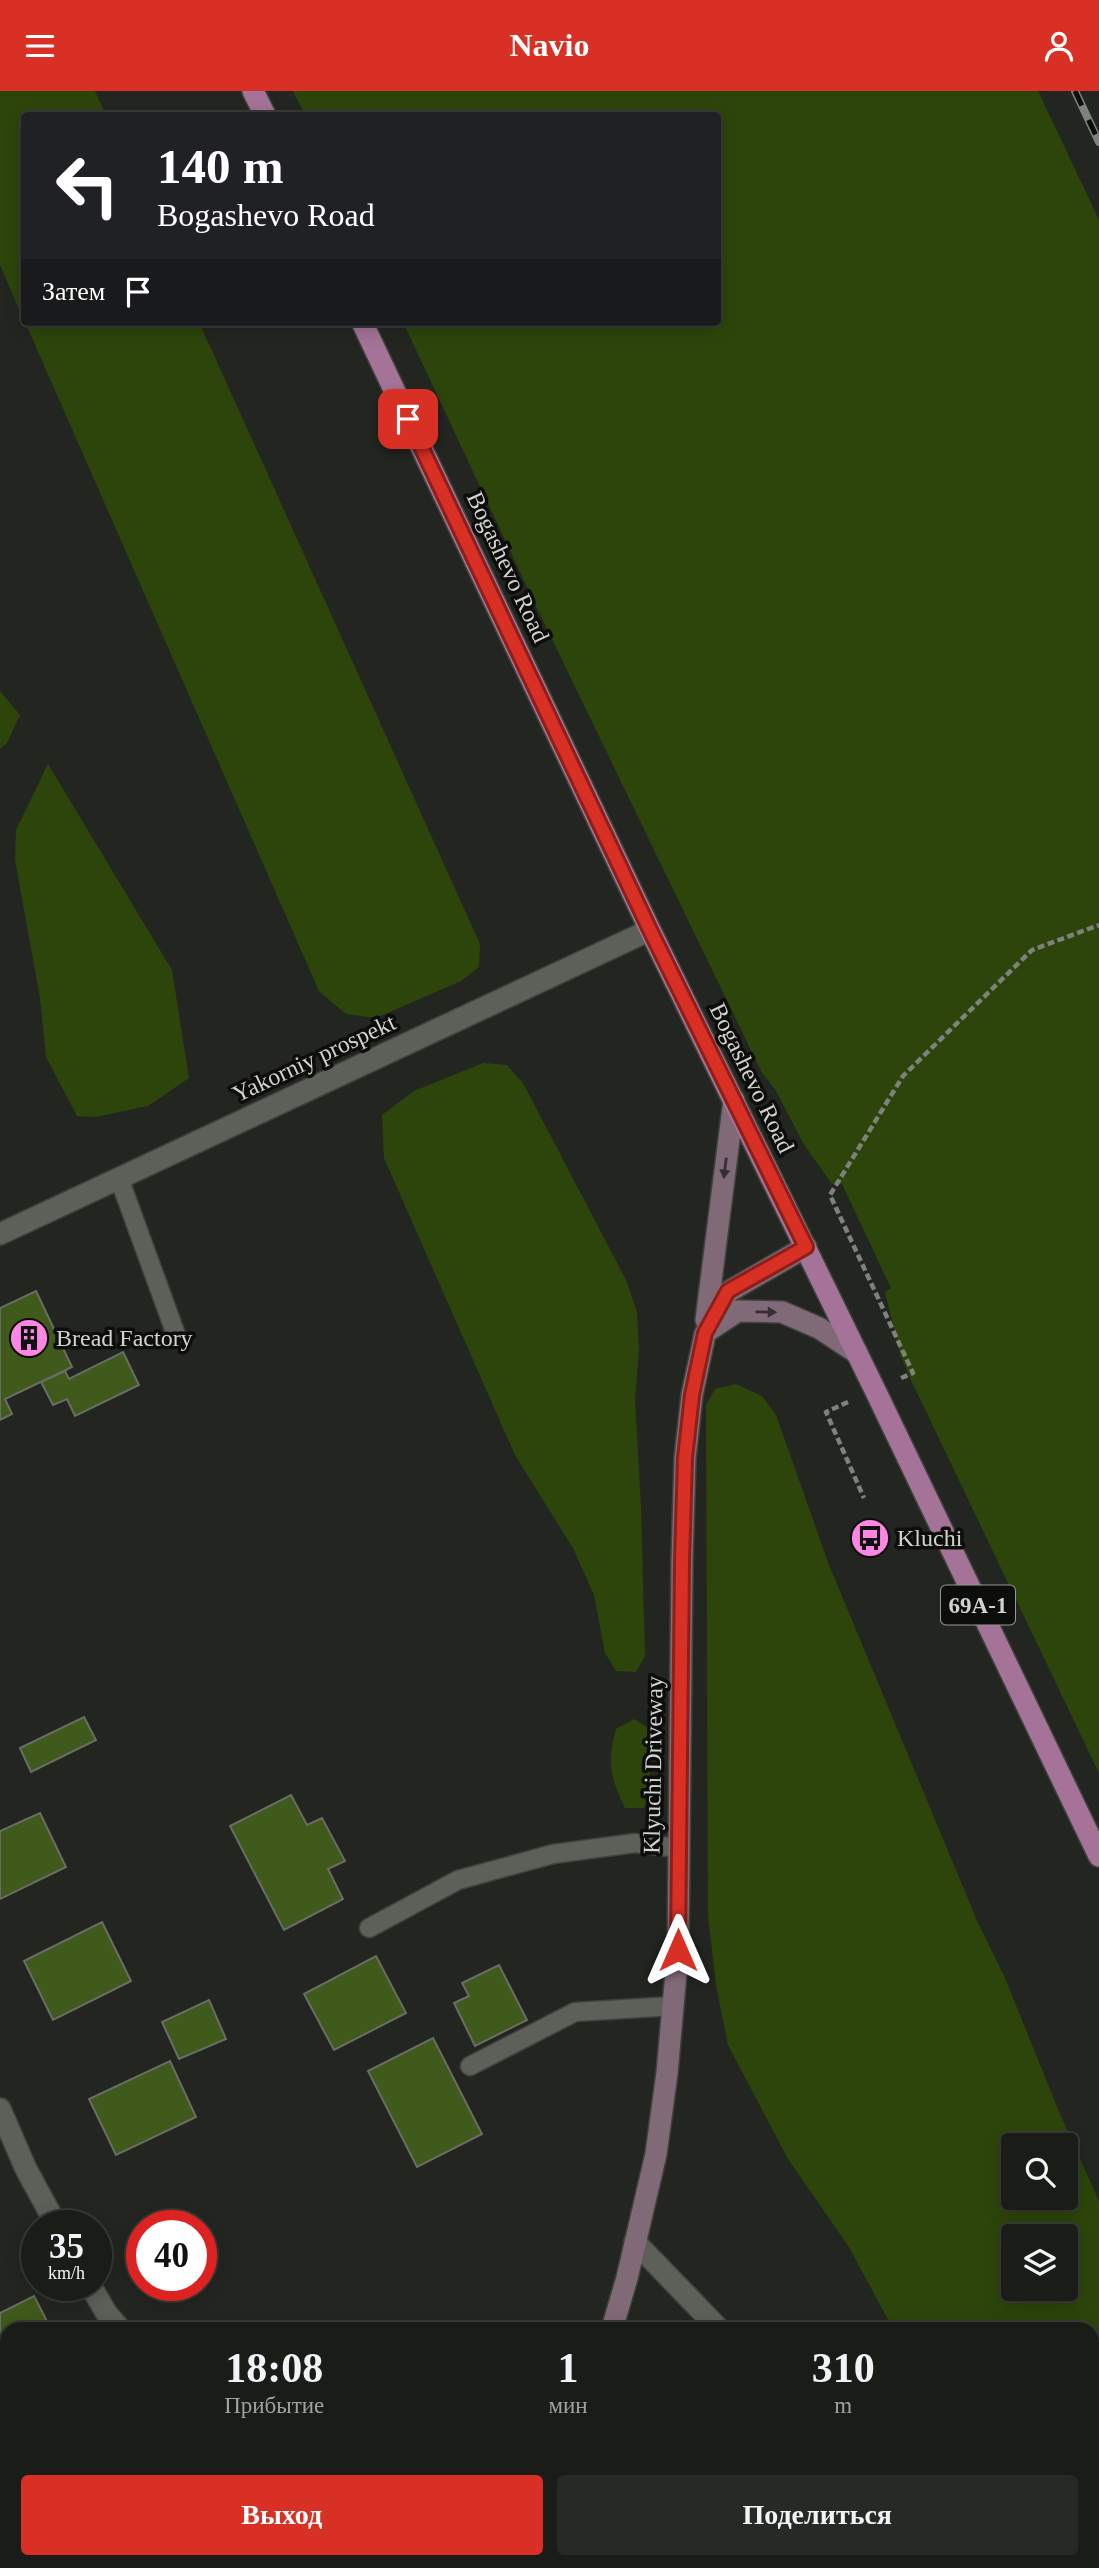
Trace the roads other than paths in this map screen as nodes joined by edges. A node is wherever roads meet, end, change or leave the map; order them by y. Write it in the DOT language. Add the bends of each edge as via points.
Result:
graph roads {
  1 [pos="253,91"];
  2 [pos="264,112"];
  3 [pos="364,326"];
  4 [pos="650,930"];
  5 [pos="734,1100"];
  6 [pos="119,1178"];
  7 [pos="0,1234"];
  8 [pos="806,1247"];
  9 [pos="705,1333"];
  10 [pos="178,1340"];
  11 [pos="857,1353"];
  12 [pos="678,1848"];
  13 [pos="1099,1856"];
  14 [pos="369,1928"];
  15 [pos="673,2006"];
  16 [pos="470,2066"];
  17 [pos="0,2109"];
  18 [pos="48,2210"];
  19 [pos="635,2242"];
  20 [pos="99,2301"];
  21 [pos="114,2322"];
  22 [pos="614,2322"];
  23 [pos="712,2322"];
  1 -- 2 [label="main road"];
  3 -- 4 [label="main road, Bogashevo Road / 69А-1"];
  4 -- 5 [label="main road, Bogashevo Road / 69А-1"];
  4 -- 6 [label="street, Yakorniy prospekt"];
  5 -- 8 [label="main road, Bogashevo Road / 69А-1"];
  5 -- 9 [label="street, one-way"];
  6 -- 7 [label="street, Yakorniy prospekt"];
  6 -- 10 [label="lane"];
  8 -- 9 [label="street, Klyuchi Driveway" via="728,1291"];
  8 -- 11 [label="main road, Bogashevo Road / 69А-1"];
  9 -- 11 [label="street, one-way" via="738,1311 782,1312 819,1328"];
  9 -- 12 [label="street, Klyuchi Driveway" via="685,1458"];
  11 -- 13 [label="main road, Bogashevo Road / 69А-1"];
  12 -- 14 [label="lane" via="635,1843 553,1854 458,1880"];
  12 -- 15 [label="street, Klyuchi Driveway"];
  15 -- 16 [label="lane" via="575,2012"];
  15 -- 19 [label="street, Klyuchi Driveway" via="656,2154"];
  17 -- 18 [label="street"];
  19 -- 22 [label="street, Klyuchi Driveway"];
  19 -- 23 [label="street"];
  20 -- 21 [label="street"];
}
